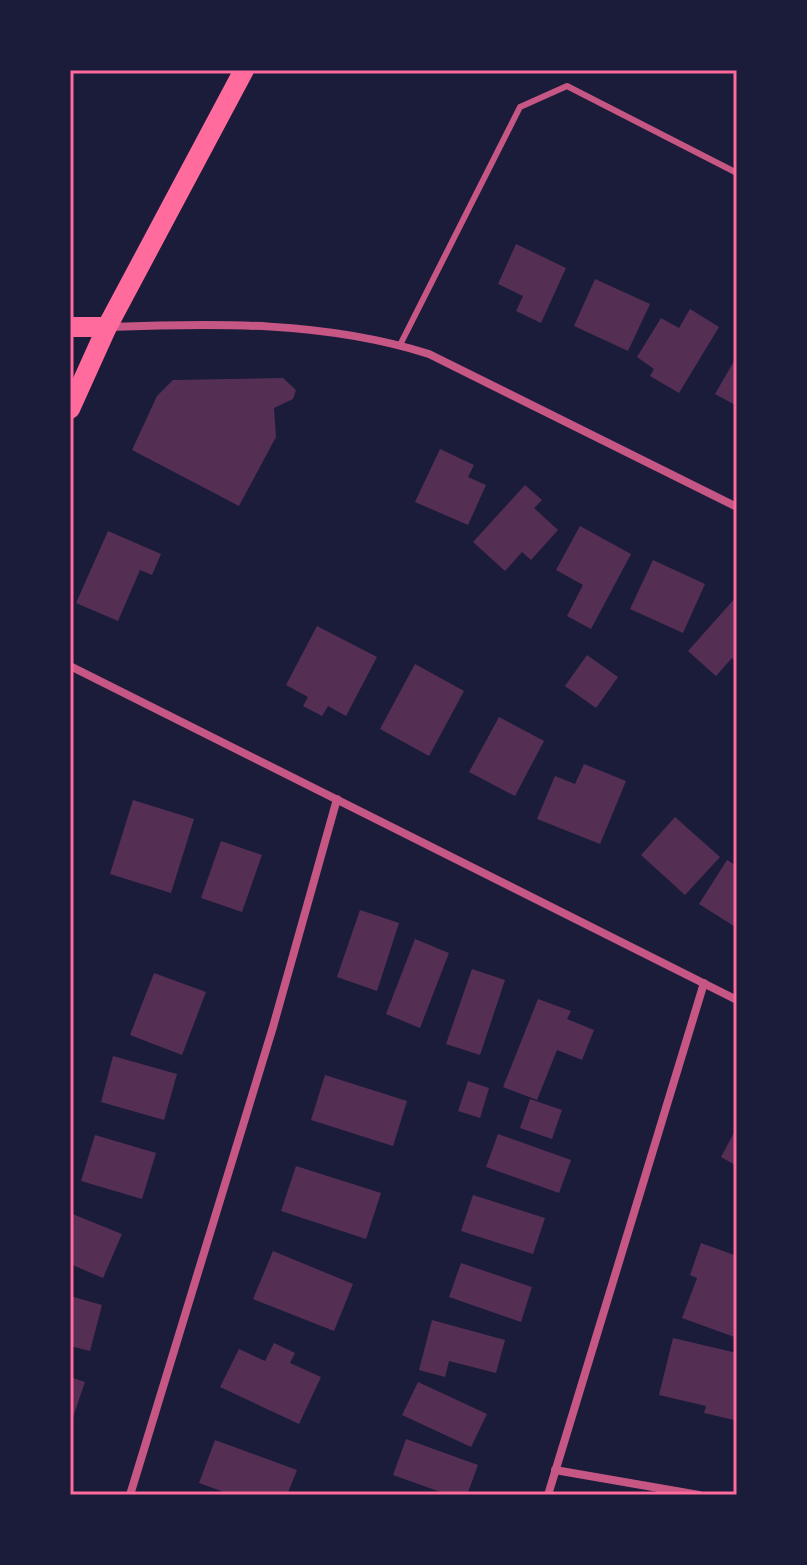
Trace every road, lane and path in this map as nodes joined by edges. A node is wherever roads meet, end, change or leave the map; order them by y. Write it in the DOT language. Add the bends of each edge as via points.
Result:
graph roads {
  1 [pos="244,70"];
  2 [pos="737,173"];
  3 [pos="70,327"];
  4 [pos="107,327"];
  5 [pos="400,345"];
  6 [pos="70,409"];
  7 [pos="737,507"];
  8 [pos="70,666"];
  9 [pos="337,799"];
  10 [pos="704,983"];
  11 [pos="737,1000"];
  12 [pos="555,1470"];
  13 [pos="130,1495"];
  14 [pos="548,1495"];
  15 [pos="699,1495"];
  1 -- 4 [label="main road"];
  2 -- 5 [label="lane" via="567,86 520,107"];
  3 -- 4 [label="main road"];
  4 -- 5 [label="street" via="197,324 329,330"];
  4 -- 6 [label="main road"];
  5 -- 7 [label="street" via="429,354"];
  8 -- 9 [label="street"];
  9 -- 10 [label="street"];
  9 -- 13 [label="street"];
  10 -- 11 [label="street"];
  10 -- 12 [label="street"];
  12 -- 14 [label="street"];
  12 -- 15 [label="street"];
}
